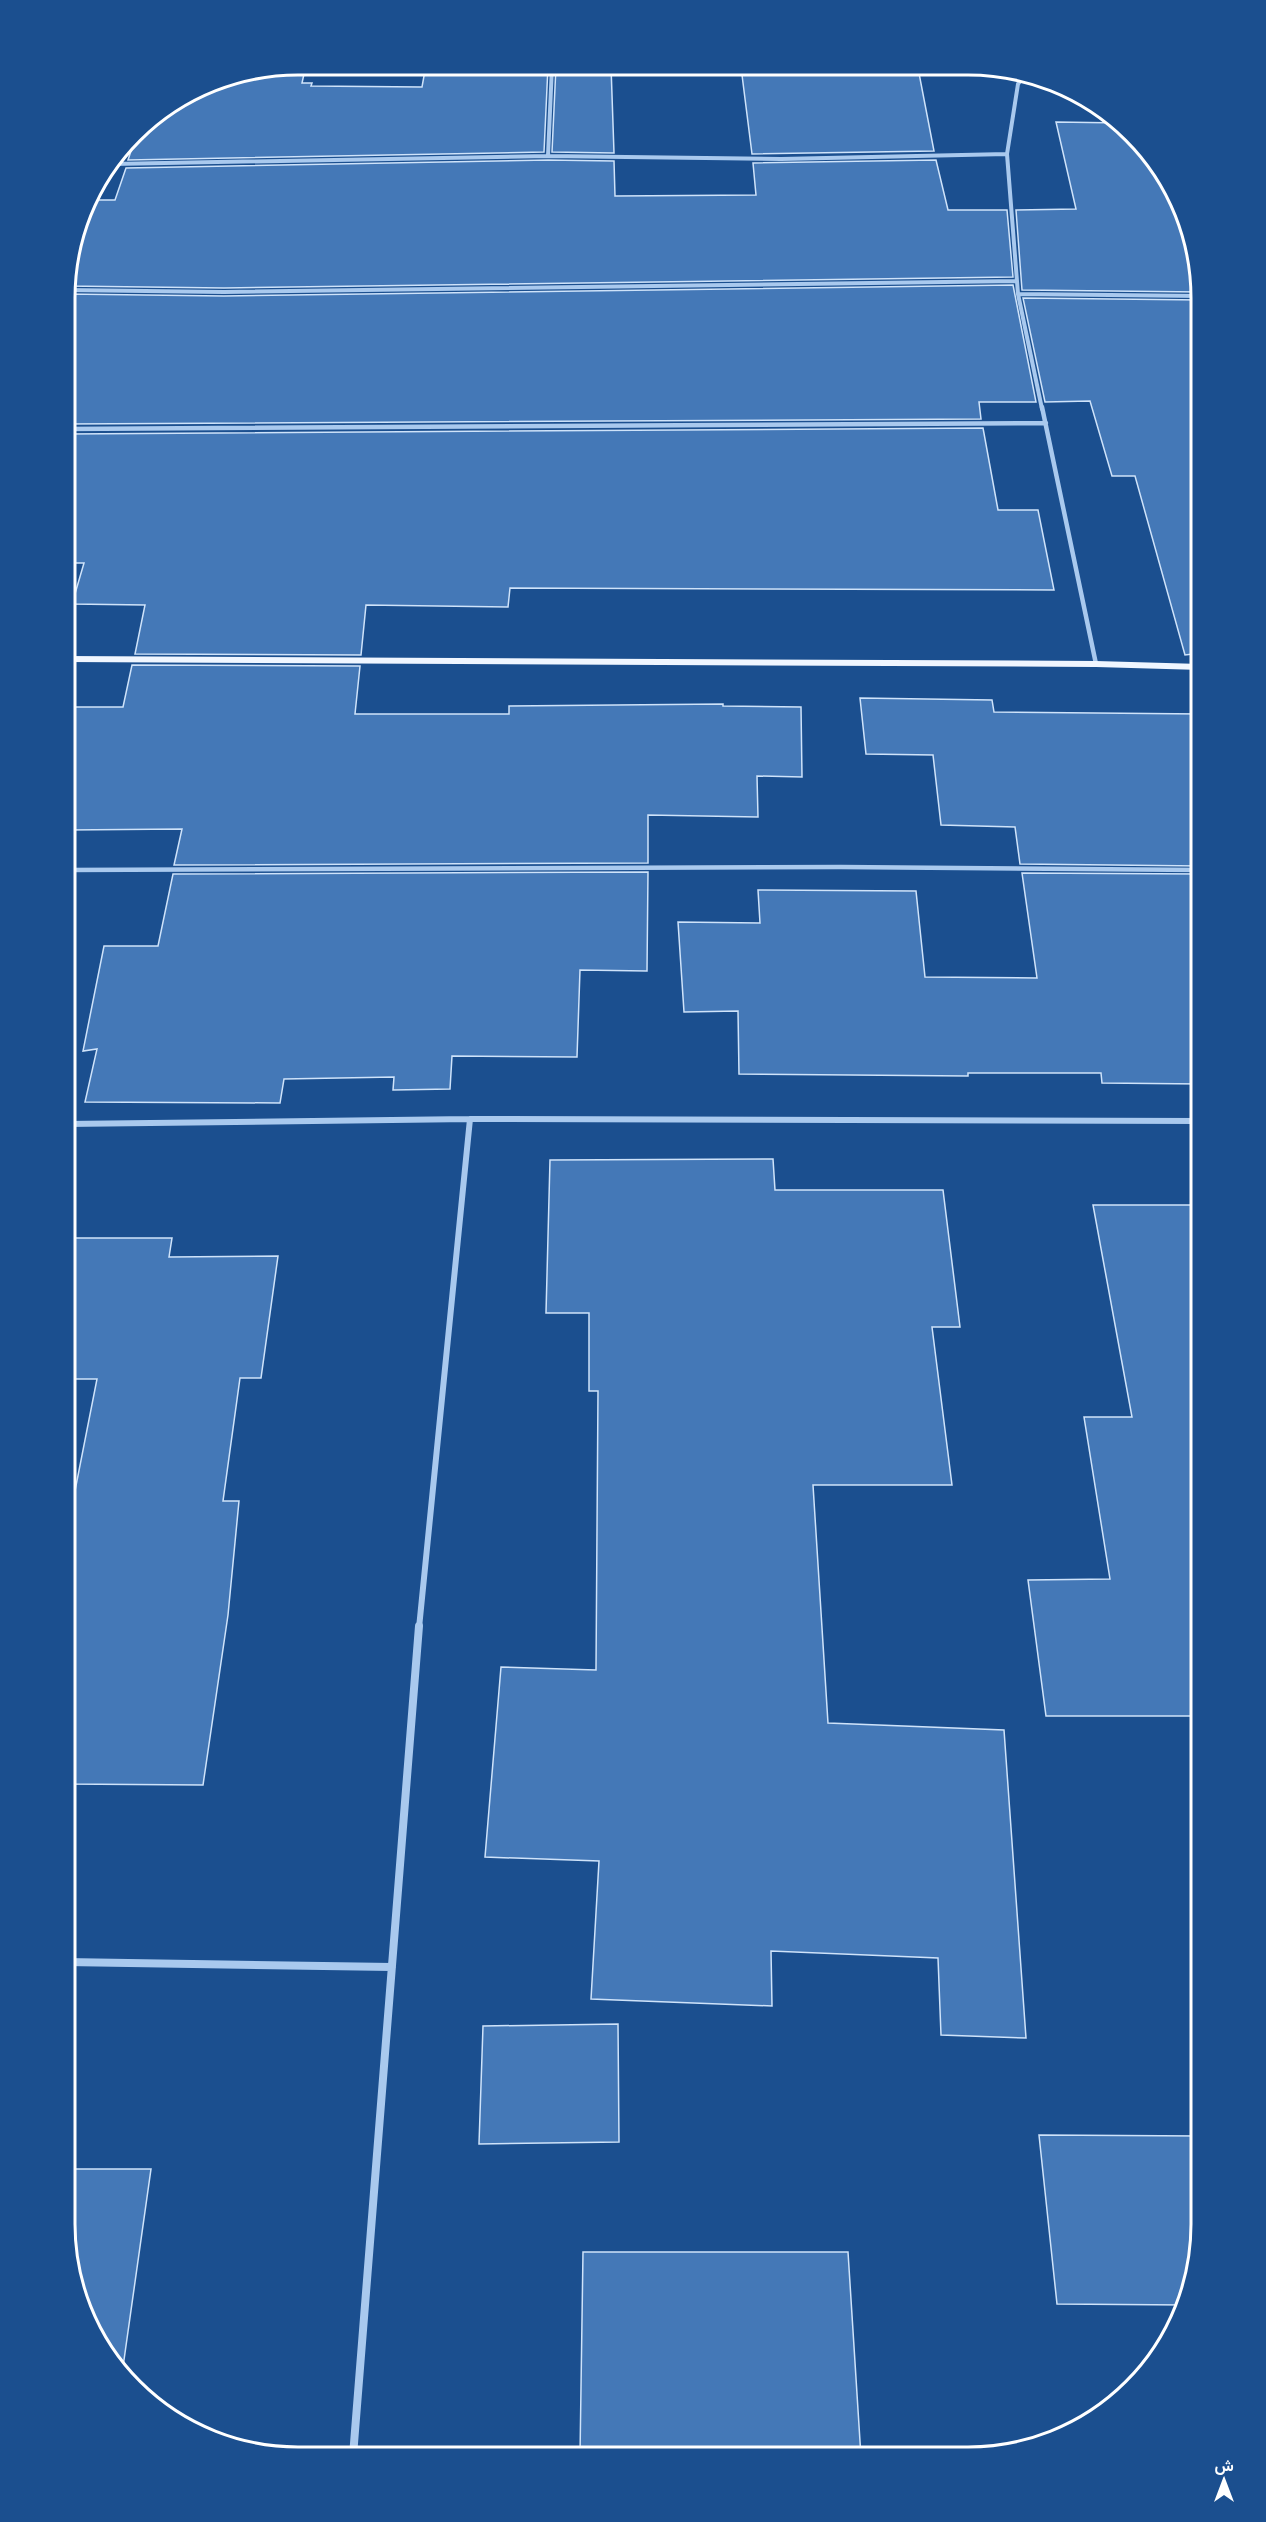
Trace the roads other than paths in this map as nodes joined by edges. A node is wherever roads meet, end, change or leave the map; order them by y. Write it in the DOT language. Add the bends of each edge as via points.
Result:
graph roads {
  1 [pos="552,75"];
  2 [pos="1020,81"];
  3 [pos="1007,154"];
  4 [pos="548,156"];
  5 [pos="120,164"];
  6 [pos="1017,281"];
  7 [pos="75,290"];
  8 [pos="1018,294"];
  9 [pos="1191,297"];
  10 [pos="1046,423"];
  11 [pos="75,429"];
  12 [pos="75,659"];
  13 [pos="1096,664"];
  14 [pos="1191,667"];
  15 [pos="75,870"];
  16 [pos="1191,870"];
  17 [pos="470,1119"];
  18 [pos="1191,1121"];
  19 [pos="75,1124"];
  20 [pos="75,1962"];
  21 [pos="392,1967"];
  22 [pos="354,2447"];
  1 -- 4 [label="street"];
  2 -- 3 [label="street"];
  3 -- 4 [label="street" via="782,159"];
  3 -- 6 [label="street"];
  4 -- 5 [label="street"];
  6 -- 7 [label="street" via="224,292"];
  6 -- 8 [label="street"];
  8 -- 9 [label="street"];
  8 -- 10 [label="street"];
  10 -- 11 [label="street"];
  10 -- 13 [label="street"];
  12 -- 13 [label="main road"];
  13 -- 14 [label="main road"];
  15 -- 16 [label="street"];
  17 -- 18 [label="street"];
  17 -- 19 [label="street"];
  17 -- 21 [label="street" via="421,1597"];
  20 -- 21 [label="street"];
  21 -- 22 [label="street"];
}
